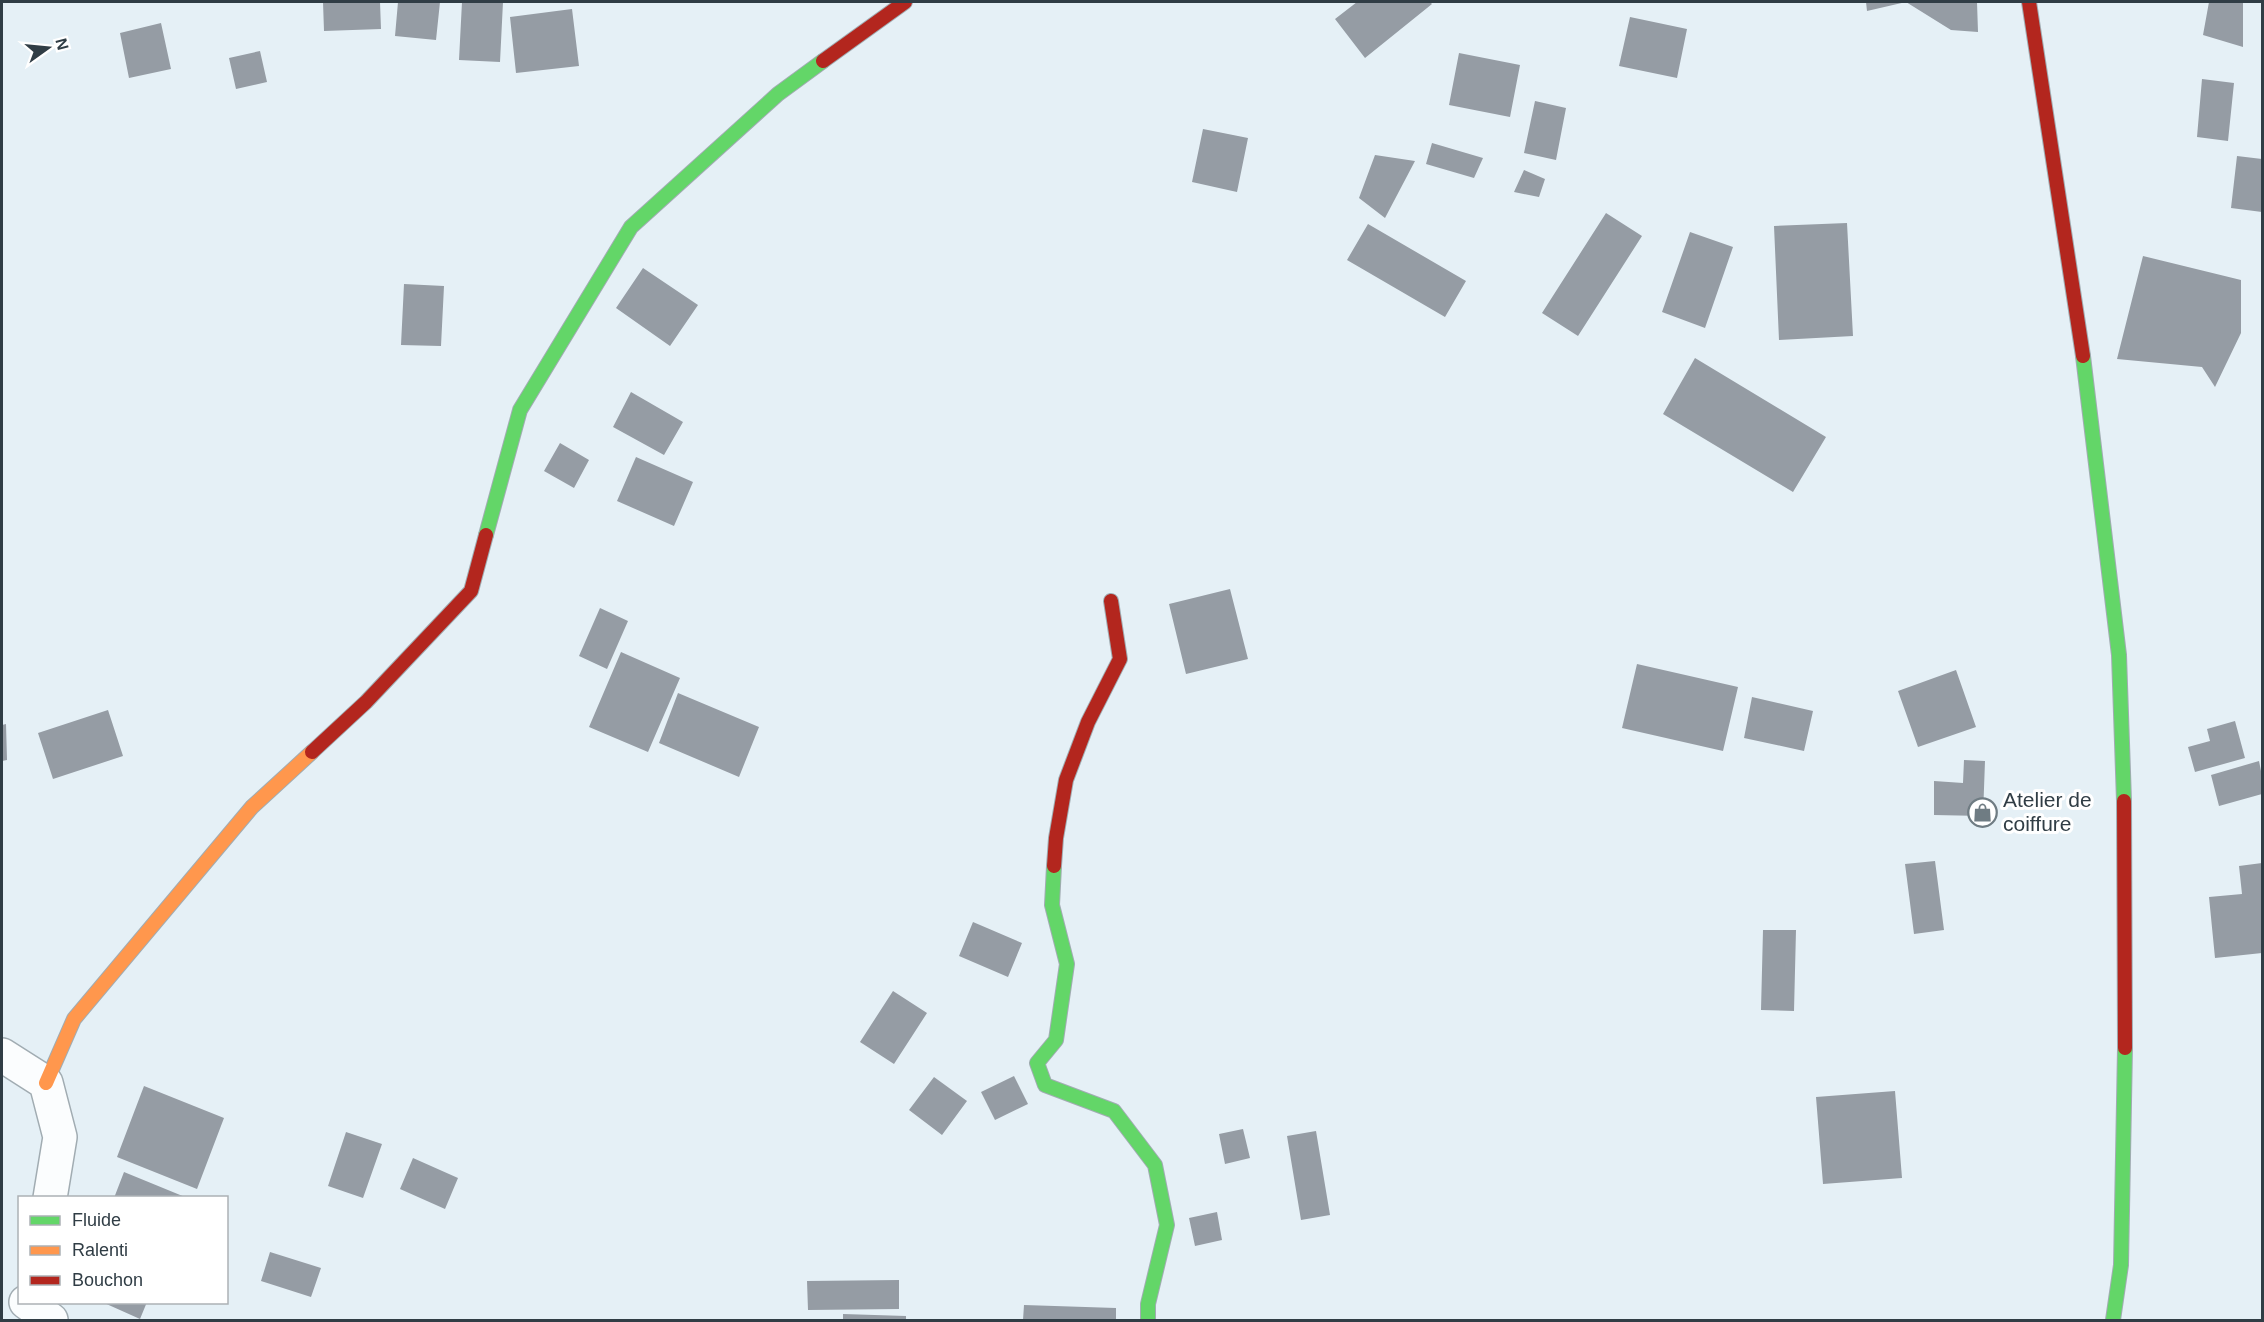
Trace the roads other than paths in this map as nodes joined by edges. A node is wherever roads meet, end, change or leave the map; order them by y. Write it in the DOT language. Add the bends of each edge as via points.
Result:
graph roads {
  1 [pos="905,2"];
  2 [pos="2029,2"];
  3 [pos="1111,601"];
  4 [pos="2,1055"];
  5 [pos="46,1083"];
  6 [pos="50,1196"];
  7 [pos="18,1302"];
  8 [pos="29,1304"];
  9 [pos="2,1315"];
  10 [pos="51,1320"];
  11 [pos="1148,1320"];
  12 [pos="2114,1320"];
  1 -- 5 [label="street" via="778,94 631,227 520,410 471,591 366,702 252,807 74,1019"];
  2 -- 12 [label="street" via="2075,290 2119,655 2124,787 2125,1060 2121,1265"];
  3 -- 11 [label="street" via="1120,660 1088,722 1066,780 1056,838 1052,905 1067,964 1056,1040 1037,1063 1046,1085 1114,1110 1155,1165 1167,1225 1148,1304"];
  4 -- 5 [label="street"];
  5 -- 6 [label="street" via="60,1137"];
  7 -- 9 [label="street"];
  8 -- 10 [label="street"];
}
